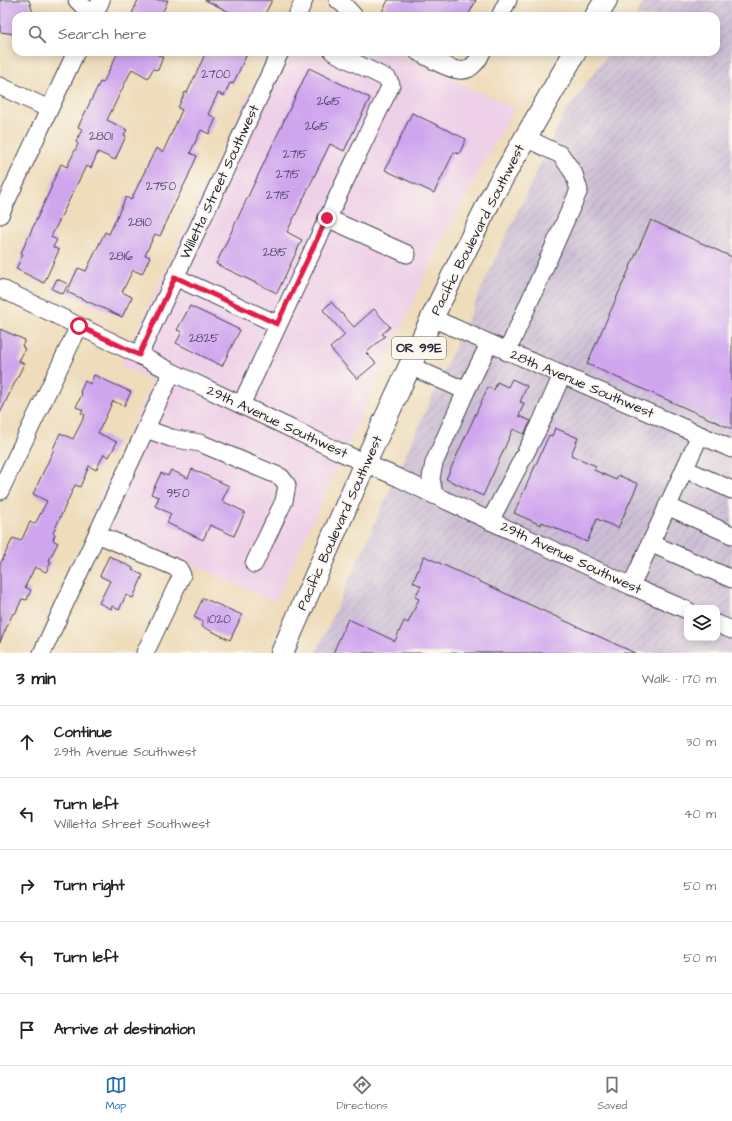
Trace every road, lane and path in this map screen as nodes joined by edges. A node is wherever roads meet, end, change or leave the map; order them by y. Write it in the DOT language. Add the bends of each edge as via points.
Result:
graph roads {
  1 [pos="77,0"];
  2 [pos="101,0"];
  3 [pos="304,0"];
  4 [pos="338,0"];
  5 [pos="508,0"];
  6 [pos="606,0"];
  7 [pos="89,12"];
  8 [pos="95,12"];
  9 [pos="299,12"];
  10 [pos="351,12"];
  11 [pos="502,12"];
  12 [pos="598,12"];
  13 [pos="74,56"];
  14 [pos="278,56"];
  15 [pos="341,56"];
  16 [pos="426,56"];
  17 [pos="479,56"];
  18 [pos="572,56"];
  19 [pos="0,86"];
  20 [pos="49,109"];
  21 [pos="526,138"];
  22 [pos="0,215"];
  23 [pos="327,218"];
  24 [pos="407,254"];
  25 [pos="175,277"];
  26 [pos="0,288"];
  27 [pos="432,318"];
  28 [pos="277,324"];
  29 [pos="79,326"];
  30 [pos="489,344"];
  31 [pos="507,352"];
  32 [pos="139,355"];
  33 [pos="410,366"];
  34 [pos="172,372"];
  35 [pos="562,375"];
  36 [pos="466,391"];
  37 [pos="240,405"];
  38 [pos="146,429"];
  39 [pos="700,435"];
  40 [pos="732,449"];
  41 [pos="365,463"];
  42 [pos="684,469"];
  43 [pos="732,490"];
  44 [pos="0,491"];
  45 [pos="434,495"];
  46 [pos="667,506"];
  47 [pos="490,521"];
  48 [pos="97,534"];
  49 [pos="732,535"];
  50 [pos="650,543"];
  51 [pos="254,564"];
  52 [pos="732,579"];
  53 [pos="631,586"];
  54 [pos="684,609"];
  55 [pos="720,625"];
  56 [pos="732,630"];
  57 [pos="48,651"];
  58 [pos="145,653"];
  59 [pos="282,653"];
  1 -- 7 [label="street"];
  2 -- 8 [label="street"];
  3 -- 9 [label="street"];
  4 -- 10 [label="street"];
  5 -- 11 [label="street"];
  6 -- 12 [label="main road"];
  13 -- 20 [label="street"];
  14 -- 25 [label="street, Willetta Street Southwest"];
  15 -- 23 [label="street" via="388,79 391,85"];
  16 -- 17 [label="street" via="460,70 468,69 477,62"];
  18 -- 21 [label="main road, Pacific Boulevard Southwest / OR 99E"];
  19 -- 20 [label="street"];
  20 -- 22 [label="street"];
  21 -- 27 [label="main road, Pacific Boulevard Southwest / OR 99E" via="494,194"];
  21 -- 31 [label="street" via="561,154 574,174 579,190"];
  23 -- 24 [label="street"];
  23 -- 28 [label="street"];
  25 -- 28 [label="street"];
  25 -- 32 [label="street, Willetta Street Southwest"];
  26 -- 29 [label="street, 29th Avenue Southwest"];
  27 -- 30 [label="street, 28th Avenue Southwest"];
  27 -- 33 [label="main road, Pacific Boulevard Southwest / OR 99E"];
  28 -- 37 [label="street"];
  29 -- 32 [label="street, 29th Avenue Southwest"];
  29 -- 44 [label="street"];
  30 -- 31 [label="street, 28th Avenue Southwest"];
  30 -- 36 [label="street"];
  31 -- 35 [label="street, 28th Avenue Southwest"];
  32 -- 34 [label="street, 29th Avenue Southwest"];
  33 -- 36 [label="street"];
  33 -- 41 [label="main road, Pacific Boulevard Southwest / OR 99E"];
  34 -- 37 [label="street, 29th Avenue Southwest"];
  34 -- 38 [label="street"];
  35 -- 39 [label="street, 28th Avenue Southwest"];
  35 -- 47 [label="street"];
  36 -- 45 [label="street" via="434,463 431,478"];
  37 -- 41 [label="street, 29th Avenue Southwest"];
  38 -- 48 [label="street"];
  38 -- 51 [label="street" via="171,438 200,443 281,477 287,485 284,501"];
  39 -- 40 [label="street, 28th Avenue Southwest"];
  39 -- 42 [label="street"];
  41 -- 45 [label="street, 29th Avenue Southwest"];
  41 -- 59 [label="main road, Pacific Boulevard Southwest / OR 99E"];
  42 -- 43 [label="street"];
  42 -- 46 [label="street"];
  45 -- 47 [label="street, 29th Avenue Southwest"];
  46 -- 49 [label="street"];
  46 -- 50 [label="street"];
  47 -- 53 [label="street, 29th Avenue Southwest"];
  48 -- 57 [label="street"];
  48 -- 58 [label="street" via="179,569 182,575"];
  50 -- 52 [label="street"];
  50 -- 53 [label="street"];
  53 -- 54 [label="street, 29th Avenue Southwest"];
  55 -- 56 [label="street"];
}
